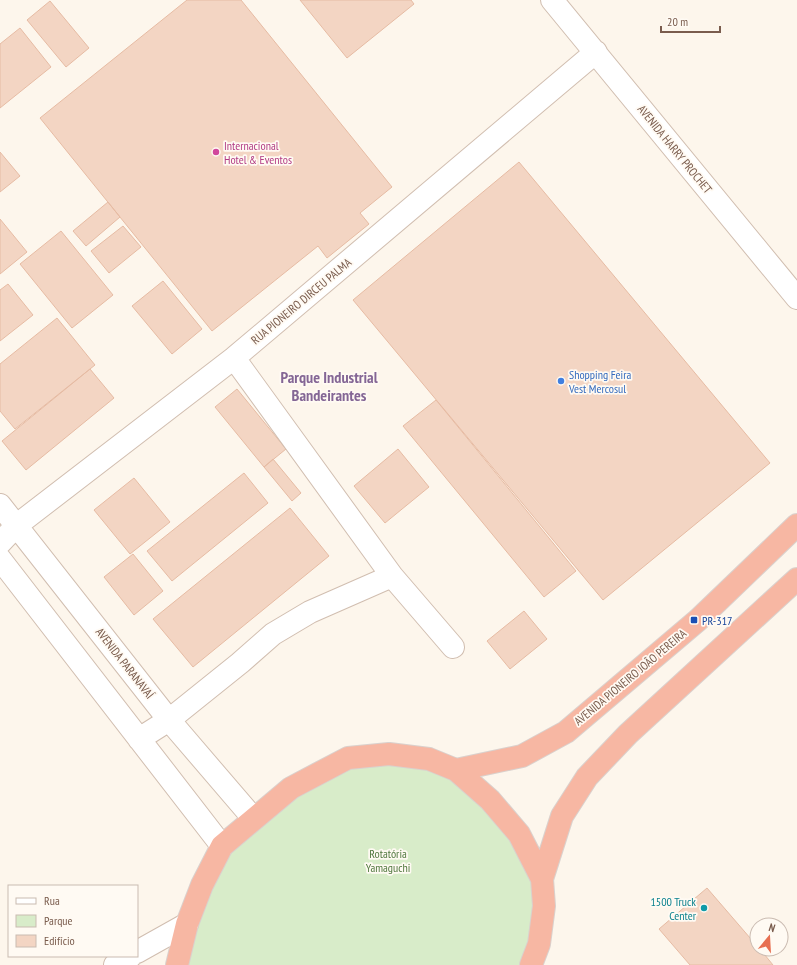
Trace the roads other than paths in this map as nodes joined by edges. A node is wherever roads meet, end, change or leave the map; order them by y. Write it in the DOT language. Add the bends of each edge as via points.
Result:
graph roads {
  1 [pos="552,0"];
  2 [pos="596,52"];
  3 [pos="797,298"];
  4 [pos="234,358"];
  5 [pos="0,505"];
  6 [pos="17,525"];
  7 [pos="797,525"];
  8 [pos="0,543"];
  9 [pos="0,559"];
  10 [pos="392,576"];
  11 [pos="797,579"];
  12 [pos="453,647"];
  13 [pos="169,720"];
  14 [pos="139,740"];
  15 [pos="456,770"];
  16 [pos="253,818"];
  17 [pos="222,846"];
  18 [pos="542,879"];
  19 [pos="187,924"];
  20 [pos="138,951"];
  21 [pos="129,957"];
  22 [pos="115,965"];
  23 [pos="177,965"];
  24 [pos="531,965"];
  1 -- 2 [label="street, AVENIDA HARRY PROCHET"];
  2 -- 3 [label="street, AVENIDA HARRY PROCHET"];
  2 -- 4 [label="street, RUA PIONEIRO DIRCEU PALMA"];
  4 -- 6 [label="street, RUA PIONEIRO DIRCEU PALMA"];
  4 -- 10 [label="street"];
  5 -- 6 [label="street, AVENIDA PARANAVAÍ"];
  6 -- 8 [label="street, RUA PIONEIRO DIRCEU PALMA"];
  6 -- 13 [label="street, AVENIDA PARANAVAÍ"];
  7 -- 15 [label="highway, AVENIDA PIONEIRO JOÃO PEREIRA" via="698,620 566,732 522,756"];
  9 -- 14 [label="street"];
  10 -- 12 [label="street"];
  10 -- 13 [label="street" via="310,612 273,634"];
  11 -- 18 [label="highway" via="628,734 587,777 562,816"];
  13 -- 14 [label="street"];
  13 -- 16 [label="street, AVENIDA PARANAVAÍ"];
  14 -- 17 [label="street"];
  15 -- 16 [label="highway" via="429,759 389,754 348,758 291,788"];
  15 -- 18 [label="highway" via="490,800 519,834"];
  16 -- 17 [label="highway"];
  17 -- 19 [label="highway" via="202,884"];
  18 -- 24 [label="highway" via="544,906 539,944"];
  19 -- 20 [label="street"];
  19 -- 23 [label="highway"];
  21 -- 22 [label="street"];
}
